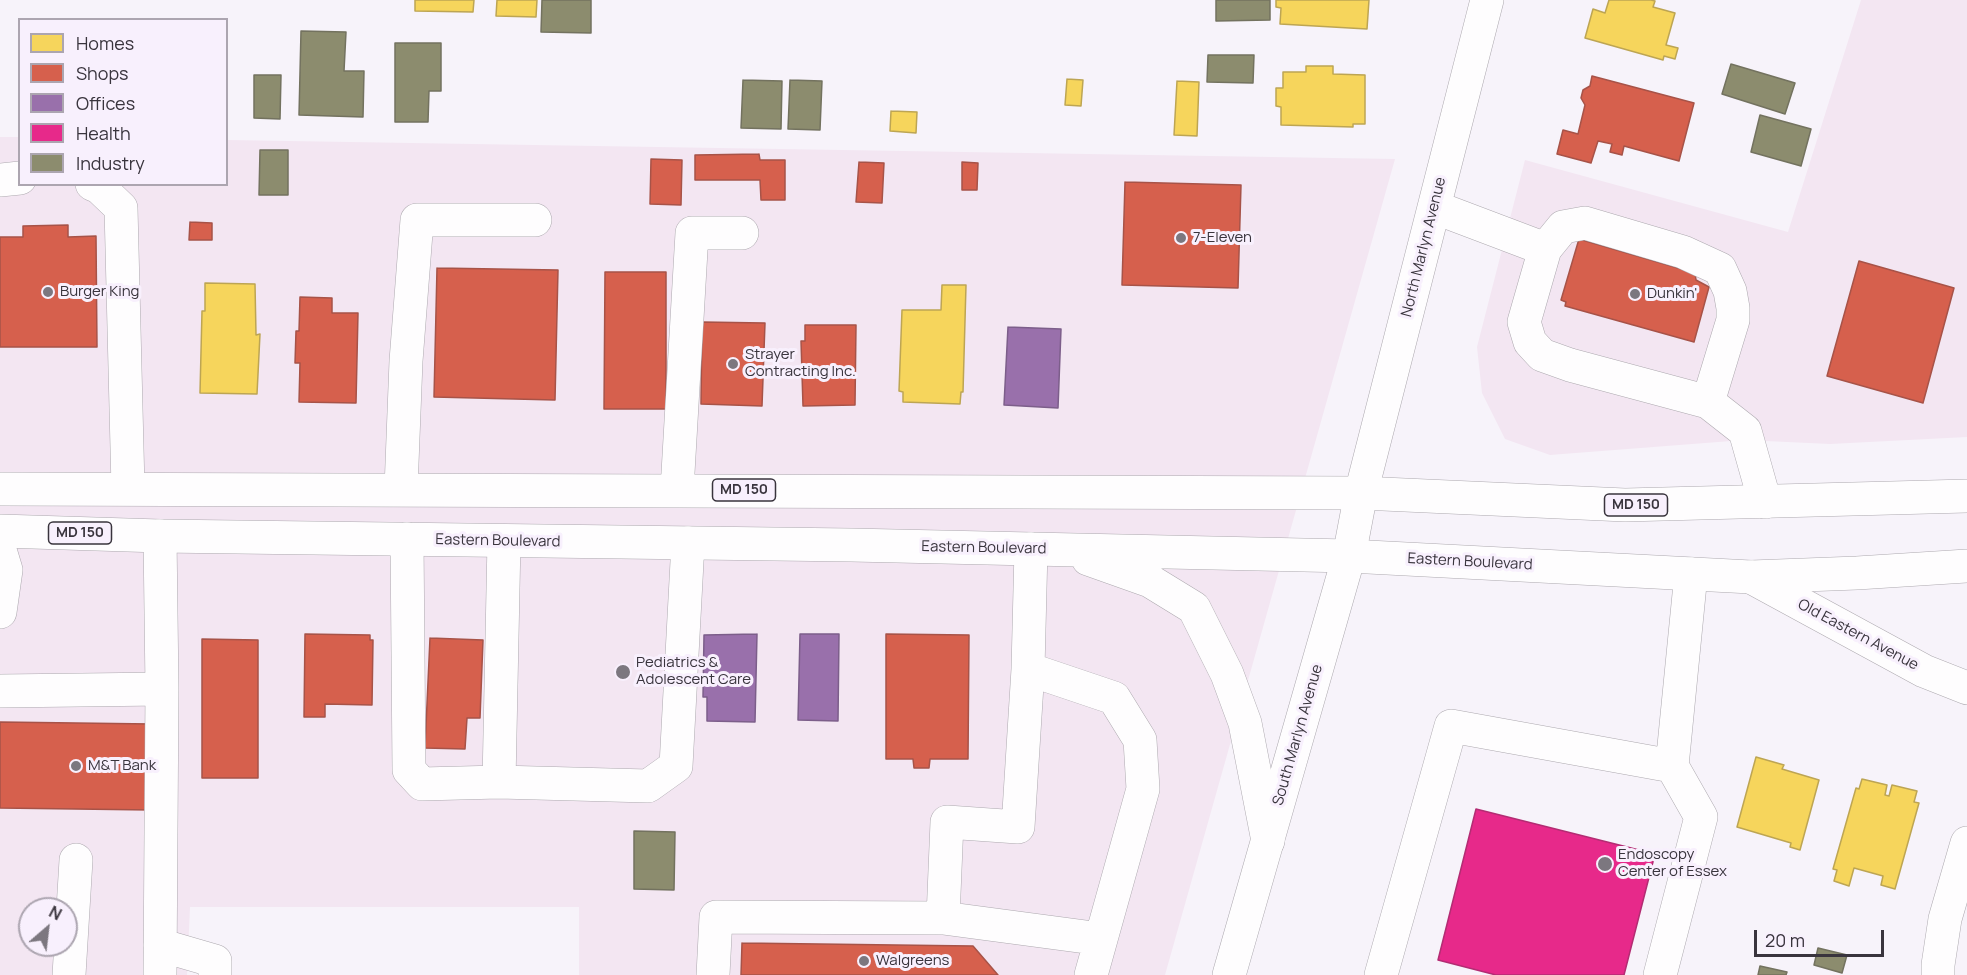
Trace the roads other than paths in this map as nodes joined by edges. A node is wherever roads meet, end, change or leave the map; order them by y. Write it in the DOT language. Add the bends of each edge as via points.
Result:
graph roads {
  1 [pos="1487,0"];
  2 [pos="18,178"];
  3 [pos="0,180"];
  4 [pos="97,186"];
  5 [pos="1434,207"];
  6 [pos="535,220"];
  7 [pos="742,233"];
  8 [pos="1545,249"];
  9 [pos="1708,402"];
  10 [pos="128,488"];
  11 [pos="0,489"];
  12 [pos="401,489"];
  13 [pos="677,490"];
  14 [pos="1361,493"];
  15 [pos="1967,496"];
  16 [pos="1765,502"];
  17 [pos="0,531"];
  18 [pos="160,536"];
  19 [pos="407,539"];
  20 [pos="504,541"];
  21 [pos="688,543"];
  22 [pos="1046,549"];
  23 [pos="0,550"];
  24 [pos="1350,556"];
  25 [pos="1967,566"];
  26 [pos="1691,574"];
  27 [pos="1751,577"];
  28 [pos="0,612"];
  29 [pos="1028,669"];
  30 [pos="1967,688"];
  31 [pos="162,690"];
  32 [pos="0,691"];
  33 [pos="1671,766"];
  34 [pos="499,782"];
  35 [pos="1268,841"];
  36 [pos="1967,843"];
  37 [pos="76,860"];
  38 [pos="943,918"];
  39 [pos="1101,939"];
  40 [pos="160,960"];
  41 [pos="69,975"];
  42 [pos="215,975"];
  43 [pos="713,975"];
  44 [pos="1091,975"];
  45 [pos="1229,975"];
  46 [pos="1381,975"];
  47 [pos="1660,975"];
  48 [pos="1938,975"];
  1 -- 5 [label="main road, North Marlyn Avenue"];
  2 -- 3 [label="main road"];
  4 -- 10 [label="main road" via="121,208"];
  5 -- 8 [label="main road"];
  5 -- 14 [label="main road, North Marlyn Avenue"];
  6 -- 12 [label="main road" via="417,220"];
  7 -- 13 [label="main road" via="692,233"];
  8 -- 9 [label="main road" via="1524,322 1530,342 1542,355"];
  8 -- 9 [label="main road" via="1563,227 1585,223 1683,252 1720,269 1730,291 1733,320"];
  9 -- 16 [label="main road" via="1745,431"];
  10 -- 11 [label="main road, MD 150"];
  10 -- 12 [label="main road, MD 150"];
  12 -- 13 [label="main road, MD 150"];
  13 -- 14 [label="main road, MD 150"];
  14 -- 16 [label="main road, MD 150" via="1625,505"];
  14 -- 24 [label="main road, South Marlyn Avenue"];
  15 -- 16 [label="main road, MD 150"];
  17 -- 18 [label="main road, Eastern Boulevard / MD 150"];
  18 -- 19 [label="main road, Eastern Boulevard / MD 150"];
  18 -- 31 [label="main road"];
  19 -- 20 [label="main road, Eastern Boulevard / MD 150"];
  19 -- 34 [label="main road" via="408,770 422,784"];
  20 -- 21 [label="main road, Eastern Boulevard / MD 150"];
  20 -- 34 [label="main road"];
  21 -- 22 [label="main road, Eastern Boulevard / MD 150"];
  21 -- 34 [label="main road" via="676,766 648,786"];
  22 -- 24 [label="main road, Eastern Boulevard / MD 150"];
  22 -- 29 [label="main road"];
  22 -- 35 [label="main road" via="1150,581 1194,608 1227,674 1245,723"];
  23 -- 28 [label="main road" via="6,570"];
  24 -- 26 [label="main road, Eastern Boulevard / MD 150"];
  24 -- 35 [label="main road, South Marlyn Avenue"];
  25 -- 27 [label="main road, Eastern Boulevard / MD 150"];
  26 -- 27 [label="main road, Eastern Boulevard / MD 150"];
  26 -- 33 [label="main road"];
  27 -- 30 [label="main road, Old Eastern Avenue" via="1924,670"];
  29 -- 38 [label="main road" via="1018,827 947,822"];
  29 -- 39 [label="main road" via="1114,698 1140,740 1143,789"];
  31 -- 32 [label="main road"];
  31 -- 40 [label="main road"];
  33 -- 46 [label="main road" via="1451,726"];
  33 -- 47 [label="main road" via="1701,817"];
  35 -- 45 [label="main road, South Marlyn Avenue"];
  36 -- 48 [label="main road" via="1945,919"];
  37 -- 41 [label="main road"];
  38 -- 39 [label="main road"];
  38 -- 43 [label="main road" via="716,916"];
  39 -- 44 [label="main road"];
  40 -- 42 [label="main road" via="215,961"];
}
